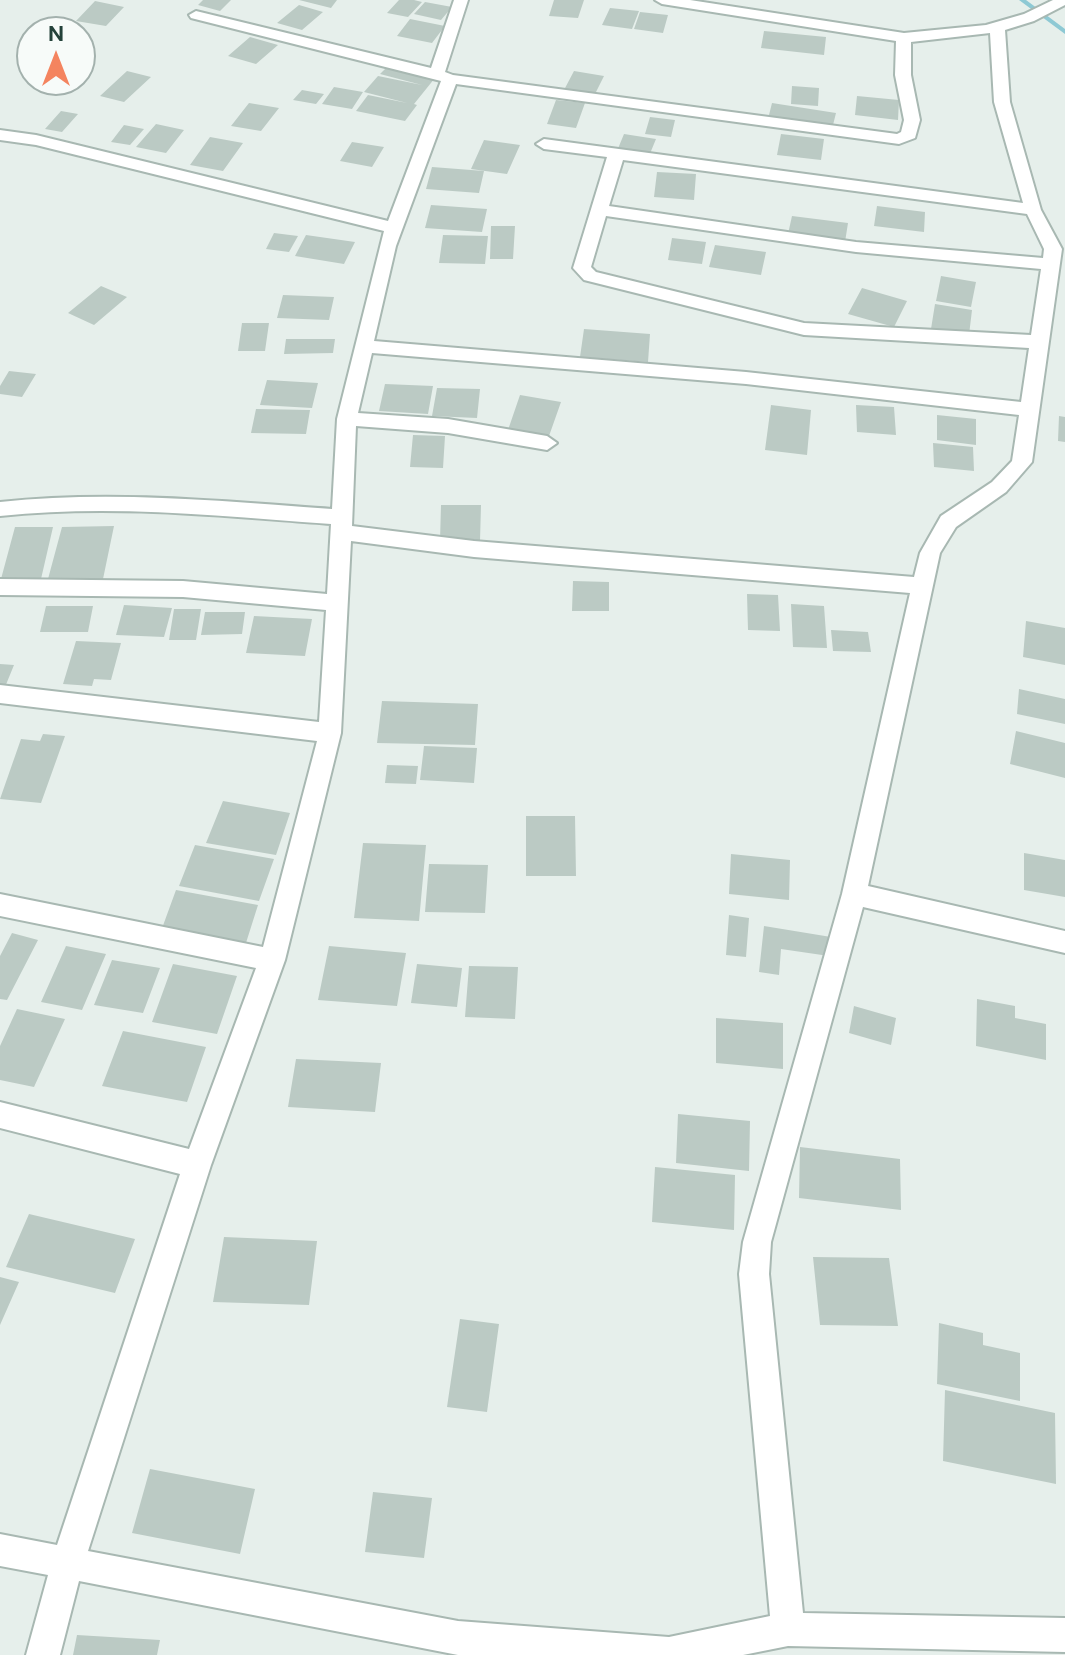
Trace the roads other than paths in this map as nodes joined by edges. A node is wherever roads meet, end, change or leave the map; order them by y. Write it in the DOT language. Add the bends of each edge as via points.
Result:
graph roads {
  1 [pos="461,0"];
  2 [pos="662,0"];
  3 [pos="1059,3"];
  4 [pos="196,15"];
  5 [pos="1007,23"];
  6 [pos="904,38"];
  7 [pos="443,77"];
  8 [pos="0,135"];
  9 [pos="544,144"];
  10 [pos="616,155"];
  11 [pos="598,210"];
  12 [pos="1033,210"];
  13 [pos="394,228"];
  14 [pos="1056,254"];
  15 [pos="1040,342"];
  16 [pos="363,346"];
  17 [pos="1031,410"];
  18 [pos="347,419"];
  19 [pos="547,443"];
  20 [pos="0,509"];
  21 [pos="341,524"];
  22 [pos="921,586"];
  23 [pos="0,587"];
  24 [pos="336,603"];
  25 [pos="0,694"];
  26 [pos="330,733"];
  27 [pos="854,894"];
  28 [pos="0,905"];
  29 [pos="1065,942"];
  30 [pos="272,960"];
  31 [pos="0,1115"];
  32 [pos="197,1165"];
  33 [pos="0,1550"];
  34 [pos="68,1562"];
  35 [pos="788,1629"];
  36 [pos="1065,1635"];
  37 [pos="43,1655"];
  1 -- 7 [label="street"];
  2 -- 6 [label="street"];
  3 -- 5 [label="street"];
  4 -- 7 [label="street"];
  5 -- 6 [label="street" via="941,38"];
  5 -- 12 [label="street" via="1002,102"];
  6 -- 7 [label="street" via="903,75 912,120 909,135 899,139"];
  7 -- 13 [label="street"];
  8 -- 13 [label="street"];
  9 -- 10 [label="street"];
  10 -- 11 [label="street"];
  10 -- 12 [label="street"];
  11 -- 14 [label="street" via="856,247"];
  11 -- 15 [label="street" via="582,268 609,283 804,329"];
  12 -- 14 [label="street"];
  13 -- 16 [label="street"];
  14 -- 15 [label="street"];
  15 -- 17 [label="street"];
  16 -- 17 [label="street" via="746,378"];
  16 -- 18 [label="street"];
  17 -- 22 [label="street" via="1022,462 1012,479 949,517 937,532"];
  18 -- 19 [label="street" via="448,426"];
  18 -- 21 [label="street"];
  20 -- 21 [label="street" via="111,504"];
  21 -- 22 [label="street" via="474,549"];
  21 -- 24 [label="street"];
  22 -- 27 [label="street"];
  23 -- 24 [label="street" via="183,589"];
  24 -- 26 [label="street"];
  25 -- 26 [label="street"];
  26 -- 30 [label="street"];
  27 -- 29 [label="street"];
  27 -- 35 [label="street" via="757,1242 754,1274"];
  28 -- 30 [label="street"];
  30 -- 32 [label="street"];
  31 -- 32 [label="street"];
  32 -- 34 [label="street"];
  33 -- 34 [label="street"];
  34 -- 35 [label="street" via="458,1638 669,1654"];
  34 -- 37 [label="street"];
  35 -- 36 [label="street"];
}
